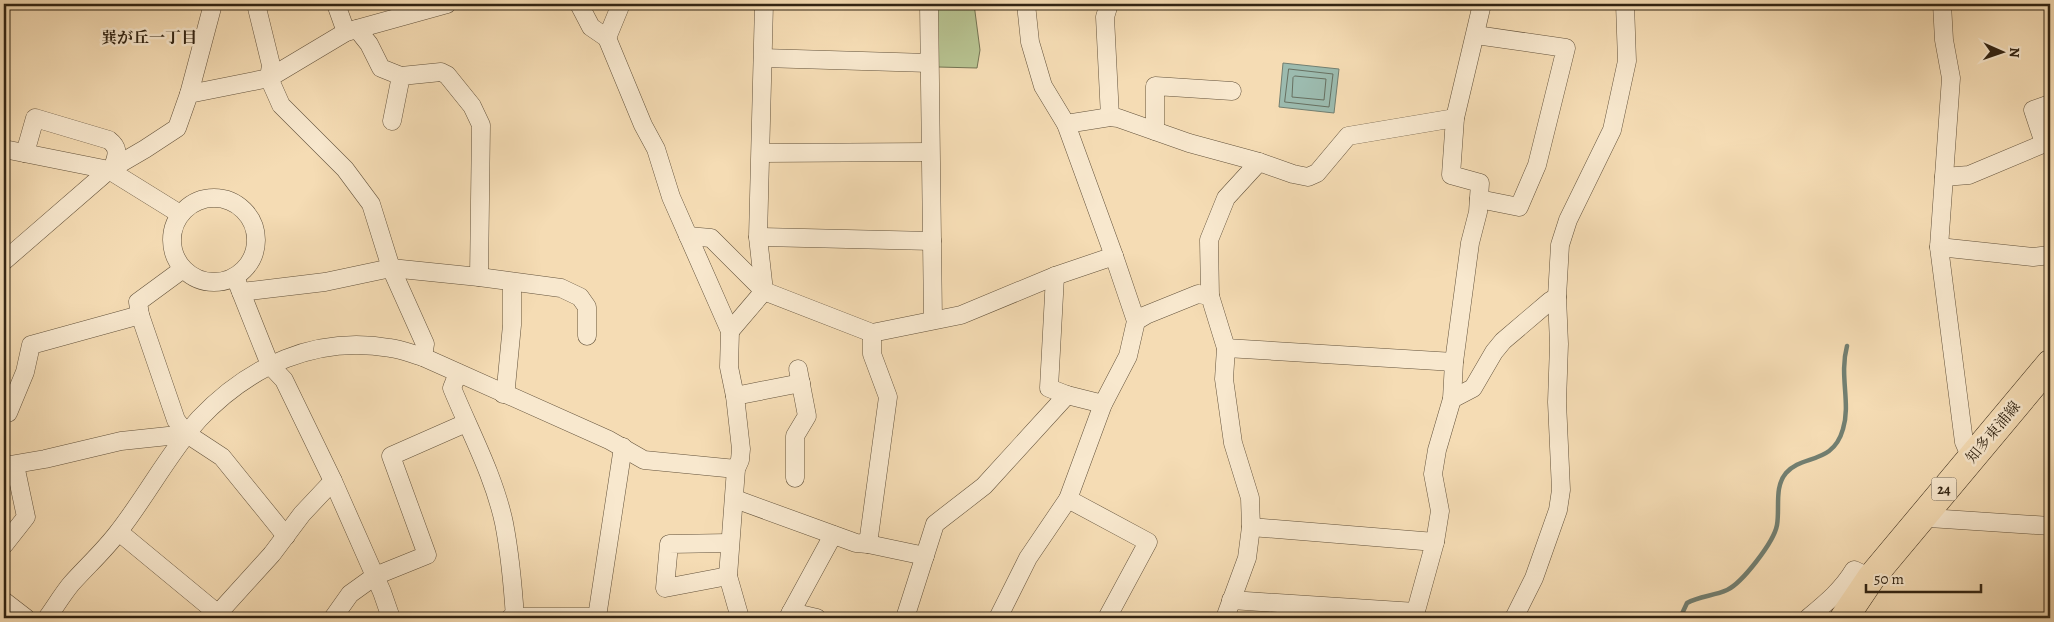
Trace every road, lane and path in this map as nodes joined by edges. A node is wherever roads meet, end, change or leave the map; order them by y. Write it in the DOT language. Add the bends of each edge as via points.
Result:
graph roads {
  1 [pos="213,4"];
  2 [pos="256,4"];
  3 [pos="336,4"];
  4 [pos="446,4"];
  5 [pos="579,4"];
  6 [pos="621,4"];
  7 [pos="764,4"];
  8 [pos="929,4"];
  9 [pos="1026,4"];
  10 [pos="1109,4"];
  11 [pos="1482,4"];
  12 [pos="1625,4"];
  13 [pos="1942,4"];
  14 [pos="351,31"];
  15 [pos="1476,35"];
  16 [pos="607,38"];
  17 [pos="762,58"];
  18 [pos="930,63"];
  19 [pos="401,76"];
  20 [pos="269,78"];
  21 [pos="1232,91"];
  22 [pos="189,94"];
  23 [pos="2050,104"];
  24 [pos="1110,117"];
  25 [pos="1455,118"];
  26 [pos="392,121"];
  27 [pos="1066,124"];
  28 [pos="1155,131"];
  29 [pos="2047,142"];
  30 [pos="4,149"];
  31 [pos="930,152"];
  32 [pos="762,153"];
  33 [pos="25,154"];
  34 [pos="1259,162"];
  35 [pos="112,168"];
  36 [pos="1944,177"];
  37 [pos="1479,199"];
  38 [pos="180,214"];
  39 [pos="688,236"];
  40 [pos="758,237"];
  41 [pos="932,241"];
  42 [pos="1939,248"];
  43 [pos="2050,255"];
  44 [pos="1114,256"];
  45 [pos="4,261"];
  46 [pos="391,268"];
  47 [pos="183,269"];
  48 [pos="1055,276"];
  49 [pos="479,277"];
  50 [pos="512,282"];
  51 [pos="238,285"];
  52 [pos="764,291"];
  53 [pos="1210,296"];
  54 [pos="1557,298"];
  55 [pos="140,316"];
  56 [pos="933,320"];
  57 [pos="1136,321"];
  58 [pos="730,331"];
  59 [pos="872,333"];
  60 [pos="587,336"];
  61 [pos="1226,348"];
  62 [pos="423,357"];
  63 [pos="1454,362"];
  64 [pos="270,365"];
  65 [pos="458,373"];
  66 [pos="2047,376"];
  67 [pos="503,394"];
  68 [pos="1067,395"];
  69 [pos="735,396"];
  70 [pos="1452,399"];
  71 [pos="1103,404"];
  72 [pos="5,414"];
  73 [pos="466,423"];
  74 [pos="188,434"];
  75 [pos="622,447"];
  76 [pos="1971,458"];
  77 [pos="9,465"];
  78 [pos="736,469"];
  79 [pos="795,478"];
  80 [pos="333,481"];
  81 [pos="735,499"];
  82 [pos="1068,499"];
  83 [pos="1924,514"];
  84 [pos="2050,526"];
  85 [pos="1251,527"];
  86 [pos="118,532"];
  87 [pos="833,535"];
  88 [pos="286,536"];
  89 [pos="1435,542"];
  90 [pos="729,543"];
  91 [pos="868,544"];
  92 [pos="4,545"];
  93 [pos="925,556"];
  94 [pos="375,576"];
  95 [pos="728,576"];
  96 [pos="1871,578"];
  97 [pos="1231,600"];
  98 [pos="4,601"];
  99 [pos="789,615"];
  100 [pos="1415,615"];
  101 [pos="216,616"];
  102 [pos="26,618"];
  103 [pos="47,618"];
  104 [pos="333,618"];
  105 [pos="391,618"];
  106 [pos="513,618"];
  107 [pos="740,618"];
  108 [pos="817,618"];
  109 [pos="905,618"];
  110 [pos="998,618"];
  111 [pos="1106,618"];
  112 [pos="1225,618"];
  113 [pos="1514,618"];
  114 [pos="1808,618"];
  115 [pos="1844,618"];
  1 -- 22 [label="street"];
  2 -- 20 [label="street" via="271,65"];
  3 -- 14 [label="street"];
  4 -- 14 [label="street"];
  5 -- 16 [label="street" via="591,27"];
  6 -- 16 [label="street"];
  7 -- 17 [label="street"];
  8 -- 18 [label="street"];
  9 -- 27 [label="street" via="1030,42 1043,86"];
  10 -- 24 [label="street" via="1105,17"];
  11 -- 15 [label="street"];
  12 -- 54 [label="street" via="1627,61 1612,130 1568,220 1560,245"];
  13 -- 36 [label="street" via="1951,78"];
  14 -- 19 [label="street" via="369,44 381,68"];
  14 -- 20 [label="street"];
  15 -- 25 [label="street"];
  15 -- 37 [label="street" via="1566,48 1537,165 1519,207"];
  16 -- 39 [label="street" via="656,149"];
  17 -- 18 [label="street"];
  17 -- 32 [label="street"];
  18 -- 31 [label="street"];
  19 -- 26 [label="street"];
  19 -- 49 [label="street" via="441,72 447,75 479,118"];
  20 -- 22 [label="street"];
  20 -- 46 [label="street" via="282,105 363,191 371,204"];
  21 -- 28 [label="street" via="1155,86"];
  22 -- 35 [label="street" via="177,128"];
  23 -- 29 [label="street" via="2033,110"];
  24 -- 27 [label="street"];
  24 -- 28 [label="street"];
  25 -- 34 [label="street" via="1348,136 1317,173 1308,177"];
  25 -- 37 [label="street" via="1451,175 1480,183"];
  27 -- 44 [label="street"];
  28 -- 34 [label="street"];
  29 -- 36 [label="street" via="1969,174"];
  30 -- 33 [label="street"];
  31 -- 32 [label="street"];
  31 -- 41 [label="street"];
  32 -- 40 [label="street"];
  33 -- 35 [label="street"];
  33 -- 35 [label="street" via="35,118 109,140 117,151"];
  34 -- 53 [label="street" via="1226,198 1209,240"];
  35 -- 38 [label="street"];
  35 -- 45 [label="street"];
  36 -- 42 [label="street"];
  37 -- 63 [label="street"];
  38 -- 47 [label="street" via="173,226 171,239 173,252"];
  38 -- 51 [label="street" via="202,199 229,200 241,207 252,224 256,244"];
  39 -- 52 [label="street" via="711,238"];
  39 -- 58 [label="street"];
  40 -- 41 [label="street"];
  40 -- 52 [label="street"];
  41 -- 56 [label="street"];
  42 -- 43 [label="street" via="2033,257"];
  42 -- 76 [label="street" via="1964,442"];
  44 -- 48 [label="street"];
  44 -- 57 [label="street"];
  46 -- 49 [label="street"];
  46 -- 51 [label="street" via="325,282"];
  46 -- 62 [label="street" via="425,344"];
  47 -- 51 [label="street" via="198,280"];
  47 -- 55 [label="street" via="138,302"];
  48 -- 56 [label="street" via="961,315"];
  48 -- 68 [label="street" via="1049,388"];
  49 -- 50 [label="street"];
  50 -- 60 [label="street" via="561,288 580,297 587,307"];
  50 -- 67 [label="street" via="512,325"];
  51 -- 64 [label="street"];
  52 -- 58 [label="street"];
  52 -- 59 [label="street"];
  53 -- 57 [label="street" via="1198,294"];
  53 -- 61 [label="street"];
  54 -- 70 [label="street" via="1503,341 1473,388"];
  54 -- 113 [label="street" via="1561,490 1545,551"];
  55 -- 72 [label="street" via="31,345 25,372"];
  55 -- 74 [label="street" via="176,420"];
  56 -- 59 [label="street"];
  57 -- 71 [label="street" via="1128,356"];
  58 -- 69 [label="street" via="729,367"];
  59 -- 91 [label="street" via="872,354 888,397"];
  61 -- 63 [label="street"];
  61 -- 85 [label="street" via="1224,379 1233,443 1250,498"];
  62 -- 64 [label="street" via="391,348 343,344 301,352"];
  62 -- 65 [label="street"];
  63 -- 70 [label="street"];
  64 -- 74 [label="street" via="235,386"];
  64 -- 80 [label="street" via="284,380"];
  65 -- 67 [label="street"];
  65 -- 73 [label="street" via="452,388"];
  66 -- 76 [label="main road, 知多東浦線 / 24"];
  67 -- 75 [label="street"];
  68 -- 71 [label="street"];
  68 -- 93 [label="street" via="984,486 936,524"];
  69 -- 78 [label="street" via="741,449"];
  69 -- 79 [label="street" via="800,376 807,416 795,436"];
  70 -- 89 [label="street" via="1433,474 1440,511"];
  71 -- 82 [label="street"];
  73 -- 94 [label="street" via="391,456 426,555"];
  73 -- 106 [label="street" via="484,463 503,522"];
  74 -- 77 [label="street" via="121,441"];
  74 -- 86 [label="street"];
  74 -- 88 [label="street" via="222,457"];
  75 -- 78 [label="street" via="644,460"];
  75 -- 106 [label="street" via="597,617"];
  76 -- 83 [label="main road, 知多東浦線 / 24"];
  77 -- 92 [label="street" via="26,517"];
  78 -- 81 [label="street"];
  80 -- 88 [label="street"];
  80 -- 94 [label="street"];
  81 -- 87 [label="street"];
  81 -- 90 [label="street"];
  82 -- 110 [label="street" via="1028,558"];
  82 -- 111 [label="street" via="1148,542"];
  83 -- 84 [label="street" via="1929,518"];
  83 -- 96 [label="main road, 知多東浦線 / 24"];
  85 -- 89 [label="street"];
  85 -- 97 [label="street" via="1247,558"];
  86 -- 101 [label="street"];
  86 -- 103 [label="street" via="70,586"];
  87 -- 91 [label="street" via="856,544"];
  87 -- 99 [label="street"];
  88 -- 101 [label="street"];
  89 -- 100 [label="street"];
  90 -- 95 [label="street"];
  90 -- 95 [label="street" via="669,544 665,588"];
  91 -- 93 [label="street"];
  93 -- 109 [label="street"];
  94 -- 104 [label="street" via="350,594"];
  94 -- 105 [label="street"];
  95 -- 107 [label="street"];
  96 -- 114 [label="street" via="1854,570 1832,599"];
  96 -- 115 [label="main road, 知多東浦線 / 24"];
  97 -- 100 [label="street"];
  97 -- 112 [label="street"];
  98 -- 102 [label="street"];
  99 -- 108 [label="street"];
}
